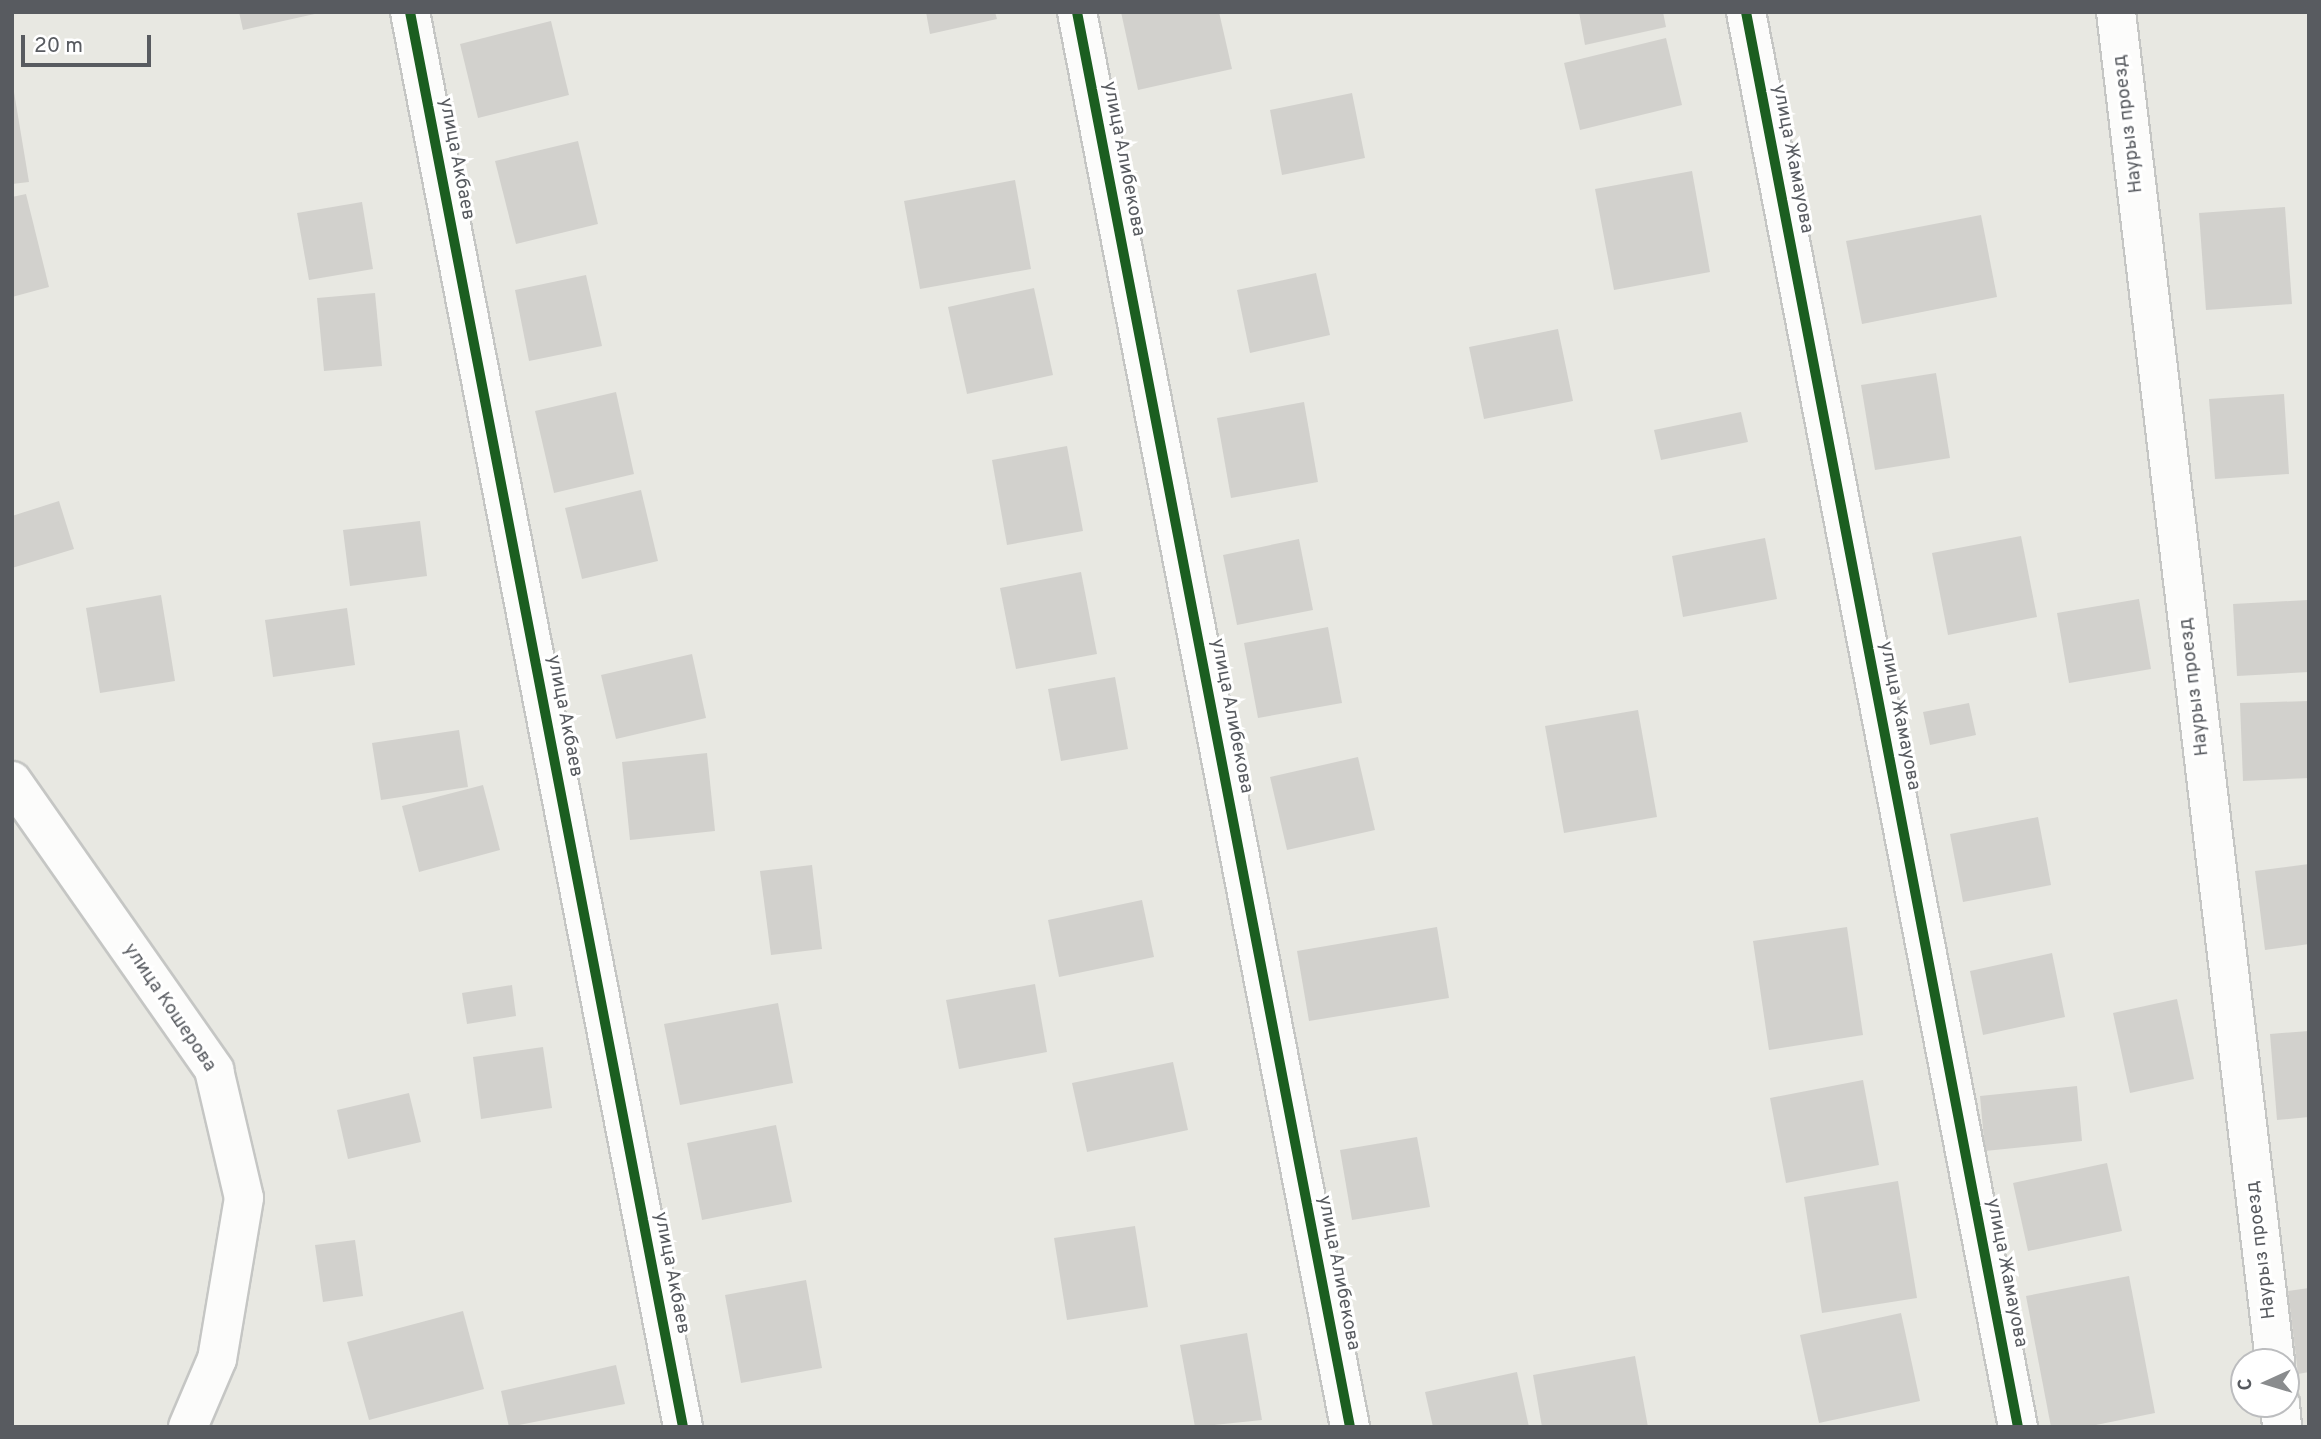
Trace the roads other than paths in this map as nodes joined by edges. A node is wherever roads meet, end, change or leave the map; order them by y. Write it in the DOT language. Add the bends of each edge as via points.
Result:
graph roads {
  1 [pos="410,12"];
  2 [pos="1077,12"];
  3 [pos="1746,12"];
  4 [pos="2116,12"];
  5 [pos="12,781"];
  6 [pos="2273,1348"];
  7 [pos="188,1427"];
  8 [pos="683,1427"];
  9 [pos="1350,1427"];
  10 [pos="2018,1427"];
  1 -- 8 [label="street, улица Акбаев"];
  2 -- 9 [label="street, улица Алибекова"];
  3 -- 10 [label="street, улица Жамауова"];
  4 -- 6 [label="street, Наурыз проезд"];
  5 -- 7 [label="street, улица Кошерова" via="214,1070 244,1198 217,1359"];
}
